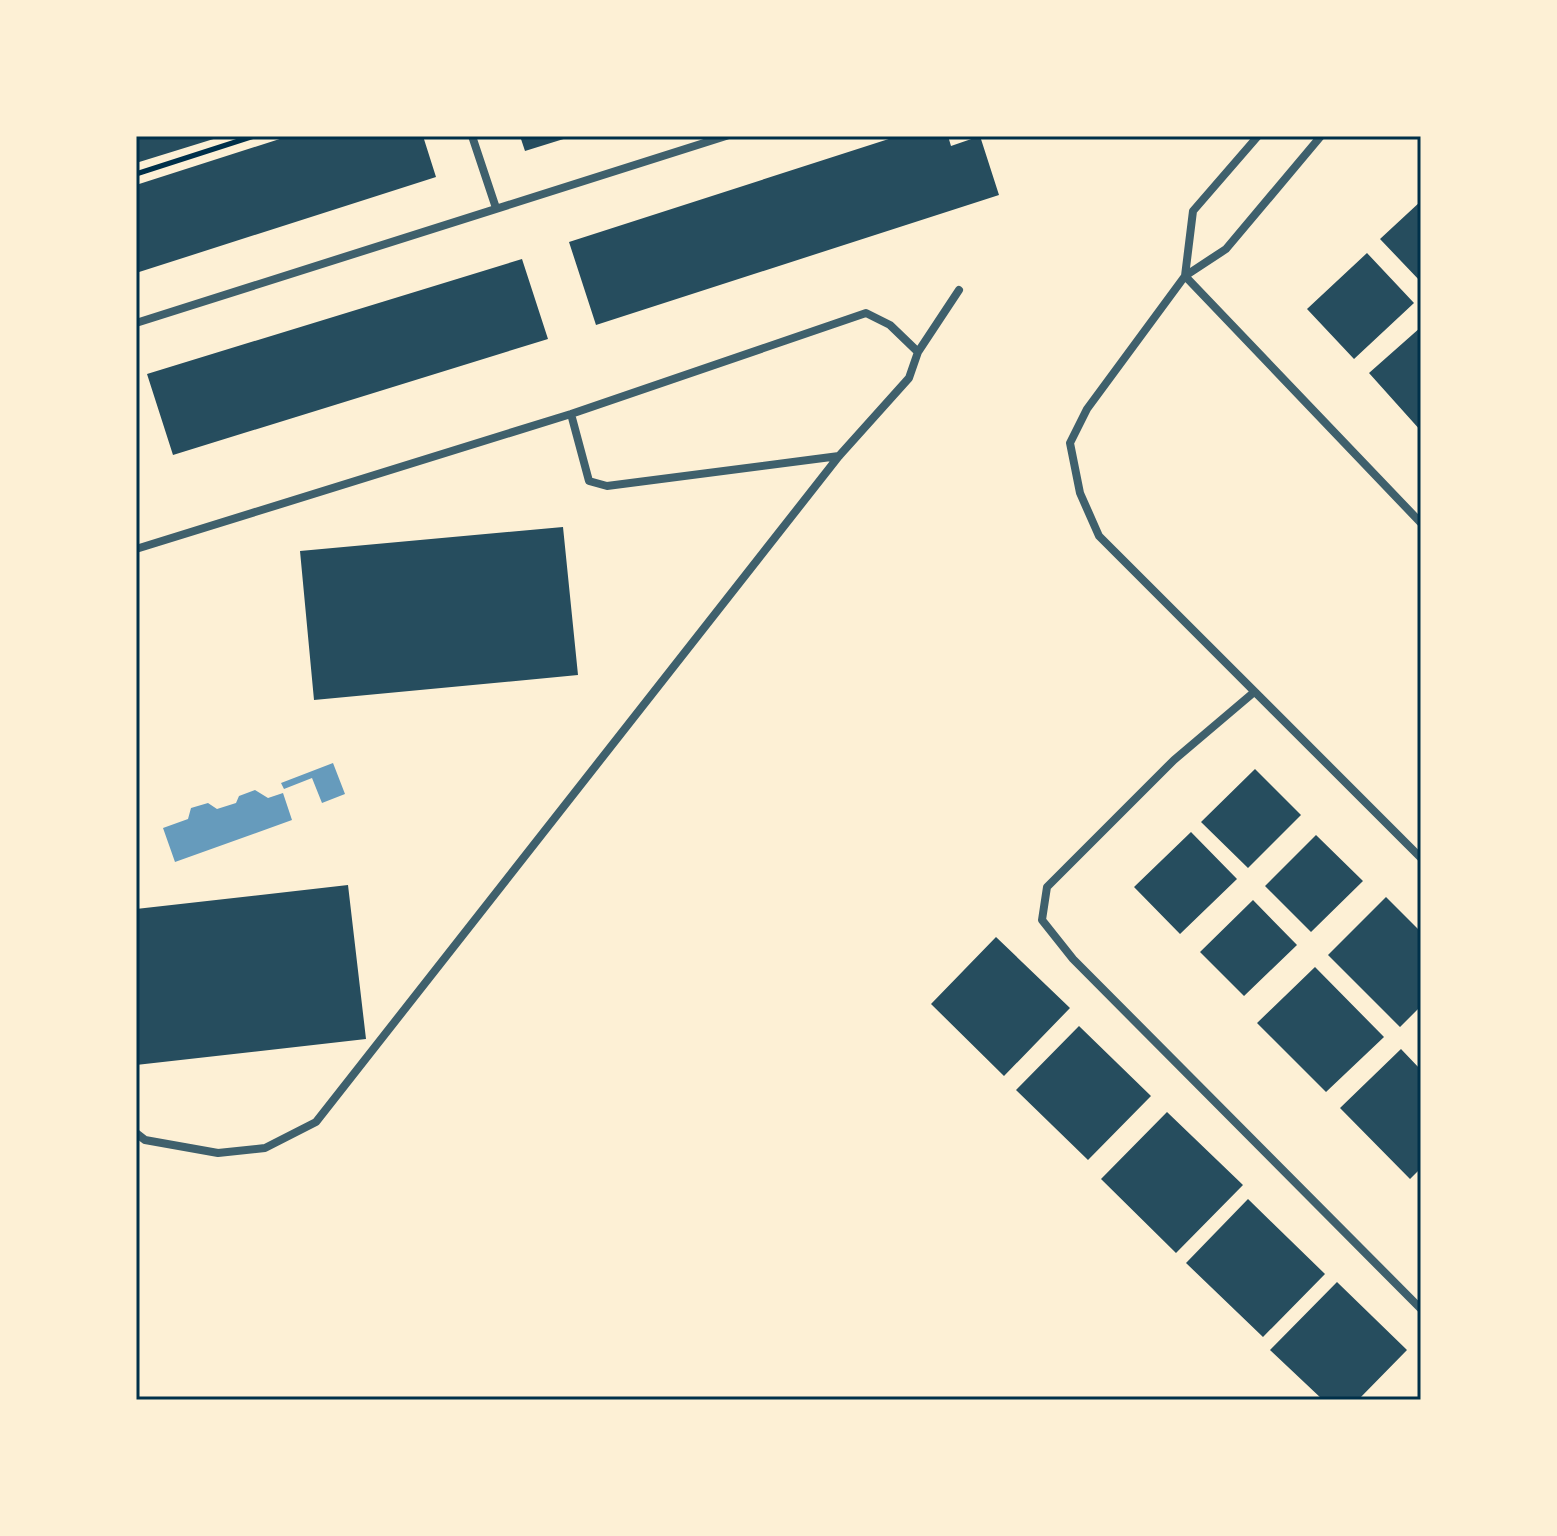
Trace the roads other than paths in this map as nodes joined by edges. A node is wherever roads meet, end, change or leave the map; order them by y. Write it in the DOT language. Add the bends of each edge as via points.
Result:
graph roads {
  1 [pos="472,136"];
  2 [pos="726,136"];
  3 [pos="1258,136"];
  4 [pos="1321,136"];
  5 [pos="496,208"];
  6 [pos="1185,276"];
  7 [pos="959,290"];
  8 [pos="136,323"];
  9 [pos="918,352"];
  10 [pos="571,414"];
  11 [pos="839,456"];
  12 [pos="1421,523"];
  13 [pos="136,549"];
  14 [pos="1253,693"];
  15 [pos="1421,858"];
  16 [pos="136,1133"];
  17 [pos="1421,1309"];
  1 -- 5 [label="street"];
  2 -- 5 [label="street"];
  3 -- 6 [label="street" via="1193,211"];
  4 -- 6 [label="street" via="1226,249"];
  5 -- 8 [label="street"];
  6 -- 12 [label="street"];
  6 -- 14 [label="street" via="1087,409 1070,443 1080,493 1099,536"];
  7 -- 9 [label="street"];
  9 -- 10 [label="street" via="890,325 866,313"];
  9 -- 11 [label="street" via="909,378"];
  10 -- 11 [label="street" via="589,481 607,486"];
  10 -- 13 [label="street"];
  11 -- 16 [label="street" via="316,1122 265,1148 218,1153 145,1140"];
  14 -- 15 [label="street"];
  14 -- 17 [label="street" via="1174,760 1047,887 1042,920 1073,959"];
}
